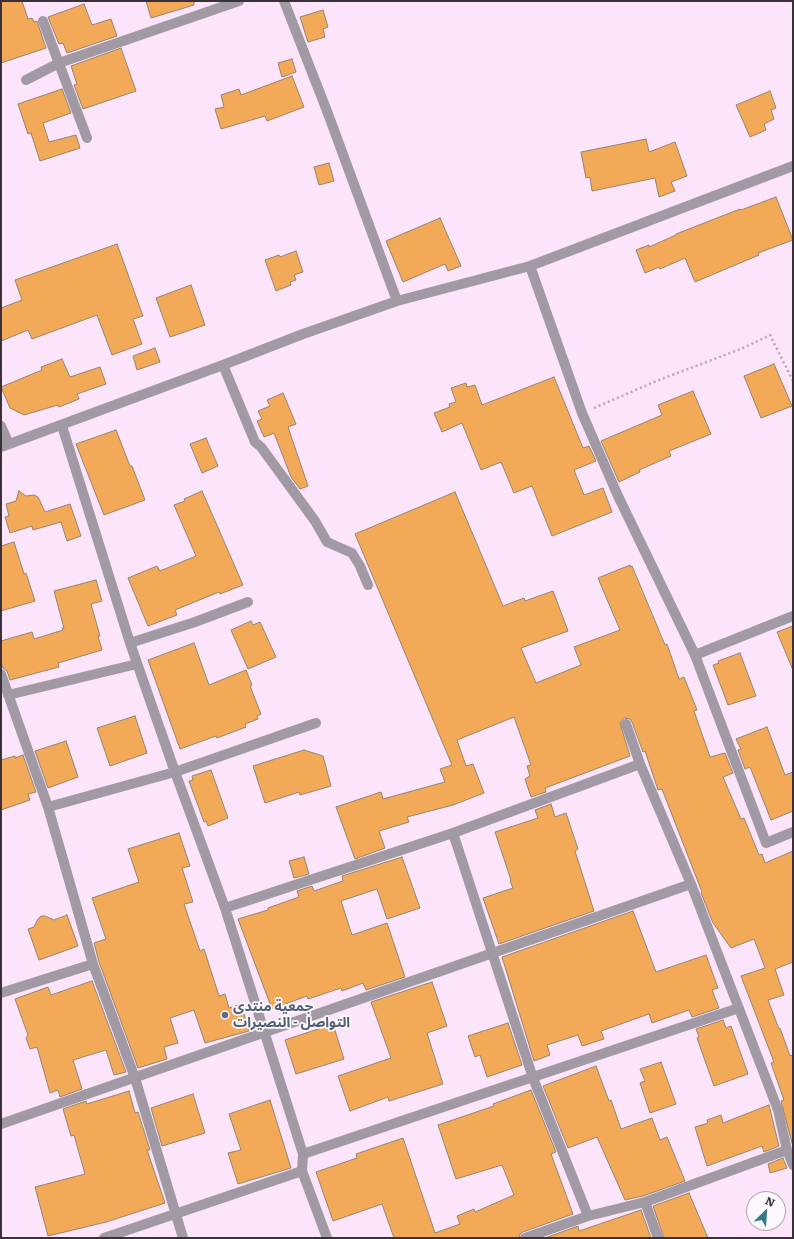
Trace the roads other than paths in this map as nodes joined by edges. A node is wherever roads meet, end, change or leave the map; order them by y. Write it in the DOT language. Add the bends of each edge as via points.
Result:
graph roads {
  1 [pos="239,1"];
  2 [pos="284,1"];
  3 [pos="43,21"];
  4 [pos="60,64"];
  5 [pos="26,80"];
  6 [pos="87,138"];
  7 [pos="793,166"];
  8 [pos="530,266"];
  9 [pos="397,301"];
  10 [pos="223,365"];
  11 [pos="1,426"];
  12 [pos="62,426"];
  13 [pos="5,446"];
  14 [pos="368,585"];
  15 [pos="248,602"];
  16 [pos="793,616"];
  17 [pos="130,643"];
  18 [pos="695,655"];
  19 [pos="137,664"];
  20 [pos="1,674"];
  21 [pos="8,695"];
  22 [pos="316,723"];
  23 [pos="626,724"];
  24 [pos="640,764"];
  25 [pos="174,772"];
  26 [pos="48,807"];
  27 [pos="793,832"];
  28 [pos="453,833"];
  29 [pos="691,884"];
  30 [pos="225,908"];
  31 [pos="492,953"];
  32 [pos="93,964"];
  33 [pos="1,993"];
  34 [pos="738,1008"];
  35 [pos="263,1033"];
  36 [pos="135,1078"];
  37 [pos="533,1078"];
  38 [pos="1,1124"];
  39 [pos="787,1150"];
  40 [pos="302,1154"];
  41 [pos="793,1165"];
  42 [pos="302,1171"];
  43 [pos="645,1202"];
  44 [pos="176,1215"];
  45 [pos="588,1216"];
  46 [pos="104,1238"];
  47 [pos="183,1238"];
  48 [pos="327,1238"];
  49 [pos="525,1238"];
  50 [pos="658,1238"];
  1 -- 4 [label="street"];
  2 -- 9 [label="street"];
  3 -- 4 [label="street"];
  4 -- 5 [label="street"];
  4 -- 6 [label="street"];
  7 -- 8 [label="street"];
  8 -- 9 [label="street"];
  8 -- 18 [label="street" via="582,413 618,496"];
  9 -- 10 [label="street"];
  10 -- 12 [label="street"];
  10 -- 14 [label="street" via="255,442 315,521 327,542 352,553"];
  11 -- 13 [label="street"];
  12 -- 13 [label="street"];
  12 -- 17 [label="street"];
  15 -- 17 [label="street"];
  16 -- 18 [label="street"];
  17 -- 19 [label="street"];
  18 -- 27 [label="street" via="766,843"];
  19 -- 21 [label="street"];
  19 -- 25 [label="street"];
  20 -- 21 [label="street"];
  21 -- 26 [label="street"];
  22 -- 25 [label="street"];
  23 -- 24 [label="street"];
  24 -- 28 [label="street"];
  24 -- 29 [label="street"];
  25 -- 26 [label="street"];
  25 -- 30 [label="street"];
  26 -- 32 [label="street"];
  28 -- 30 [label="street"];
  28 -- 31 [label="street"];
  29 -- 31 [label="street"];
  29 -- 34 [label="street"];
  30 -- 35 [label="street"];
  31 -- 35 [label="street"];
  31 -- 37 [label="street"];
  32 -- 33 [label="street"];
  32 -- 36 [label="street"];
  34 -- 37 [label="street"];
  34 -- 39 [label="street" via="778,1110"];
  35 -- 36 [label="street"];
  35 -- 40 [label="street"];
  36 -- 38 [label="street"];
  36 -- 44 [label="street"];
  37 -- 40 [label="street"];
  37 -- 45 [label="street"];
  39 -- 41 [label="street"];
  39 -- 43 [label="street"];
  40 -- 42 [label="street"];
  42 -- 44 [label="street"];
  42 -- 48 [label="street"];
  43 -- 45 [label="street"];
  43 -- 50 [label="street"];
  44 -- 46 [label="street"];
  44 -- 47 [label="street"];
  45 -- 49 [label="street"];
}
